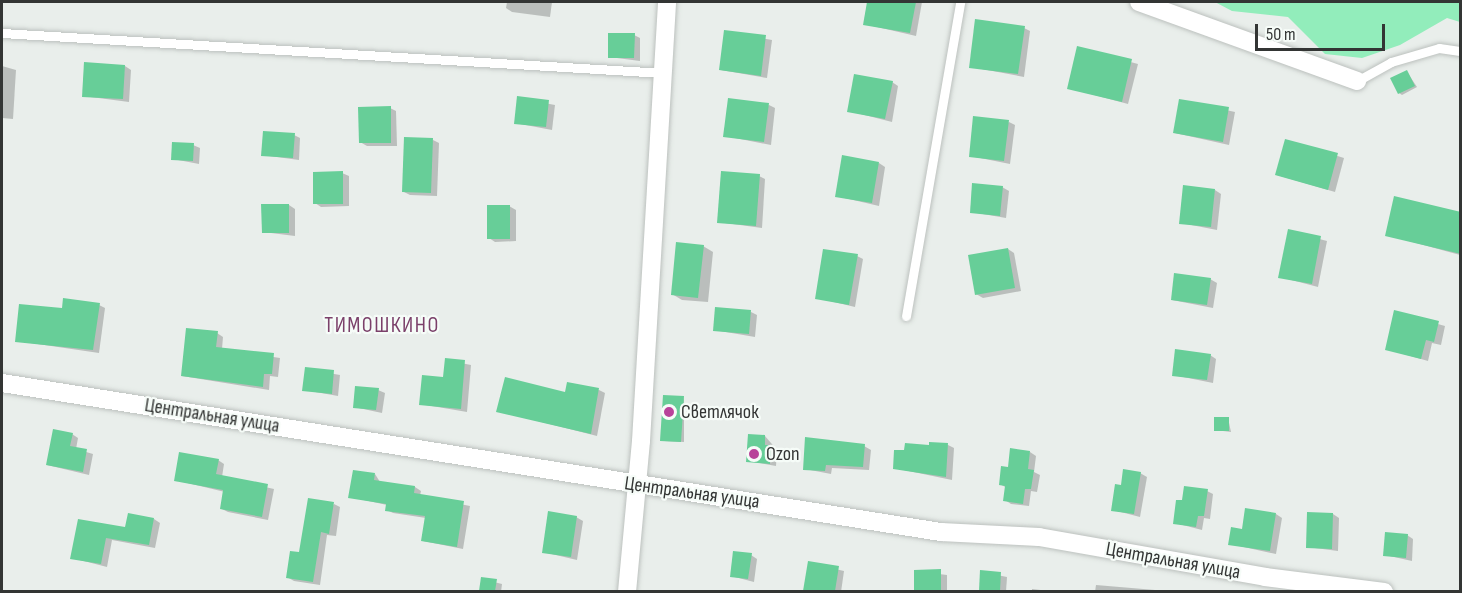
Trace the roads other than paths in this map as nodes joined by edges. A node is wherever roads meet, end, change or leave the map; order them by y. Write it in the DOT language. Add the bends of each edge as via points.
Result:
graph roads {
  1 [pos="668,2"];
  2 [pos="960,2"];
  3 [pos="1139,2"];
  4 [pos="2,33"];
  5 [pos="1461,51"];
  6 [pos="663,73"];
  7 [pos="1357,81"];
  8 [pos="906,316"];
  9 [pos="2,383"];
  10 [pos="638,486"];
  11 [pos="627,591"];
  12 [pos="1384,591"];
  1 -- 6 [label="street"];
  2 -- 8 [label="lane"];
  3 -- 7 [label="street"];
  4 -- 6 [label="lane"];
  5 -- 7 [label="lane" via="1439,48 1391,62"];
  6 -- 10 [label="street"];
  9 -- 10 [label="street, Центральная улица"];
  10 -- 11 [label="street"];
  10 -- 12 [label="street, Центральная улица" via="941,532 1039,537 1265,577"];
}
